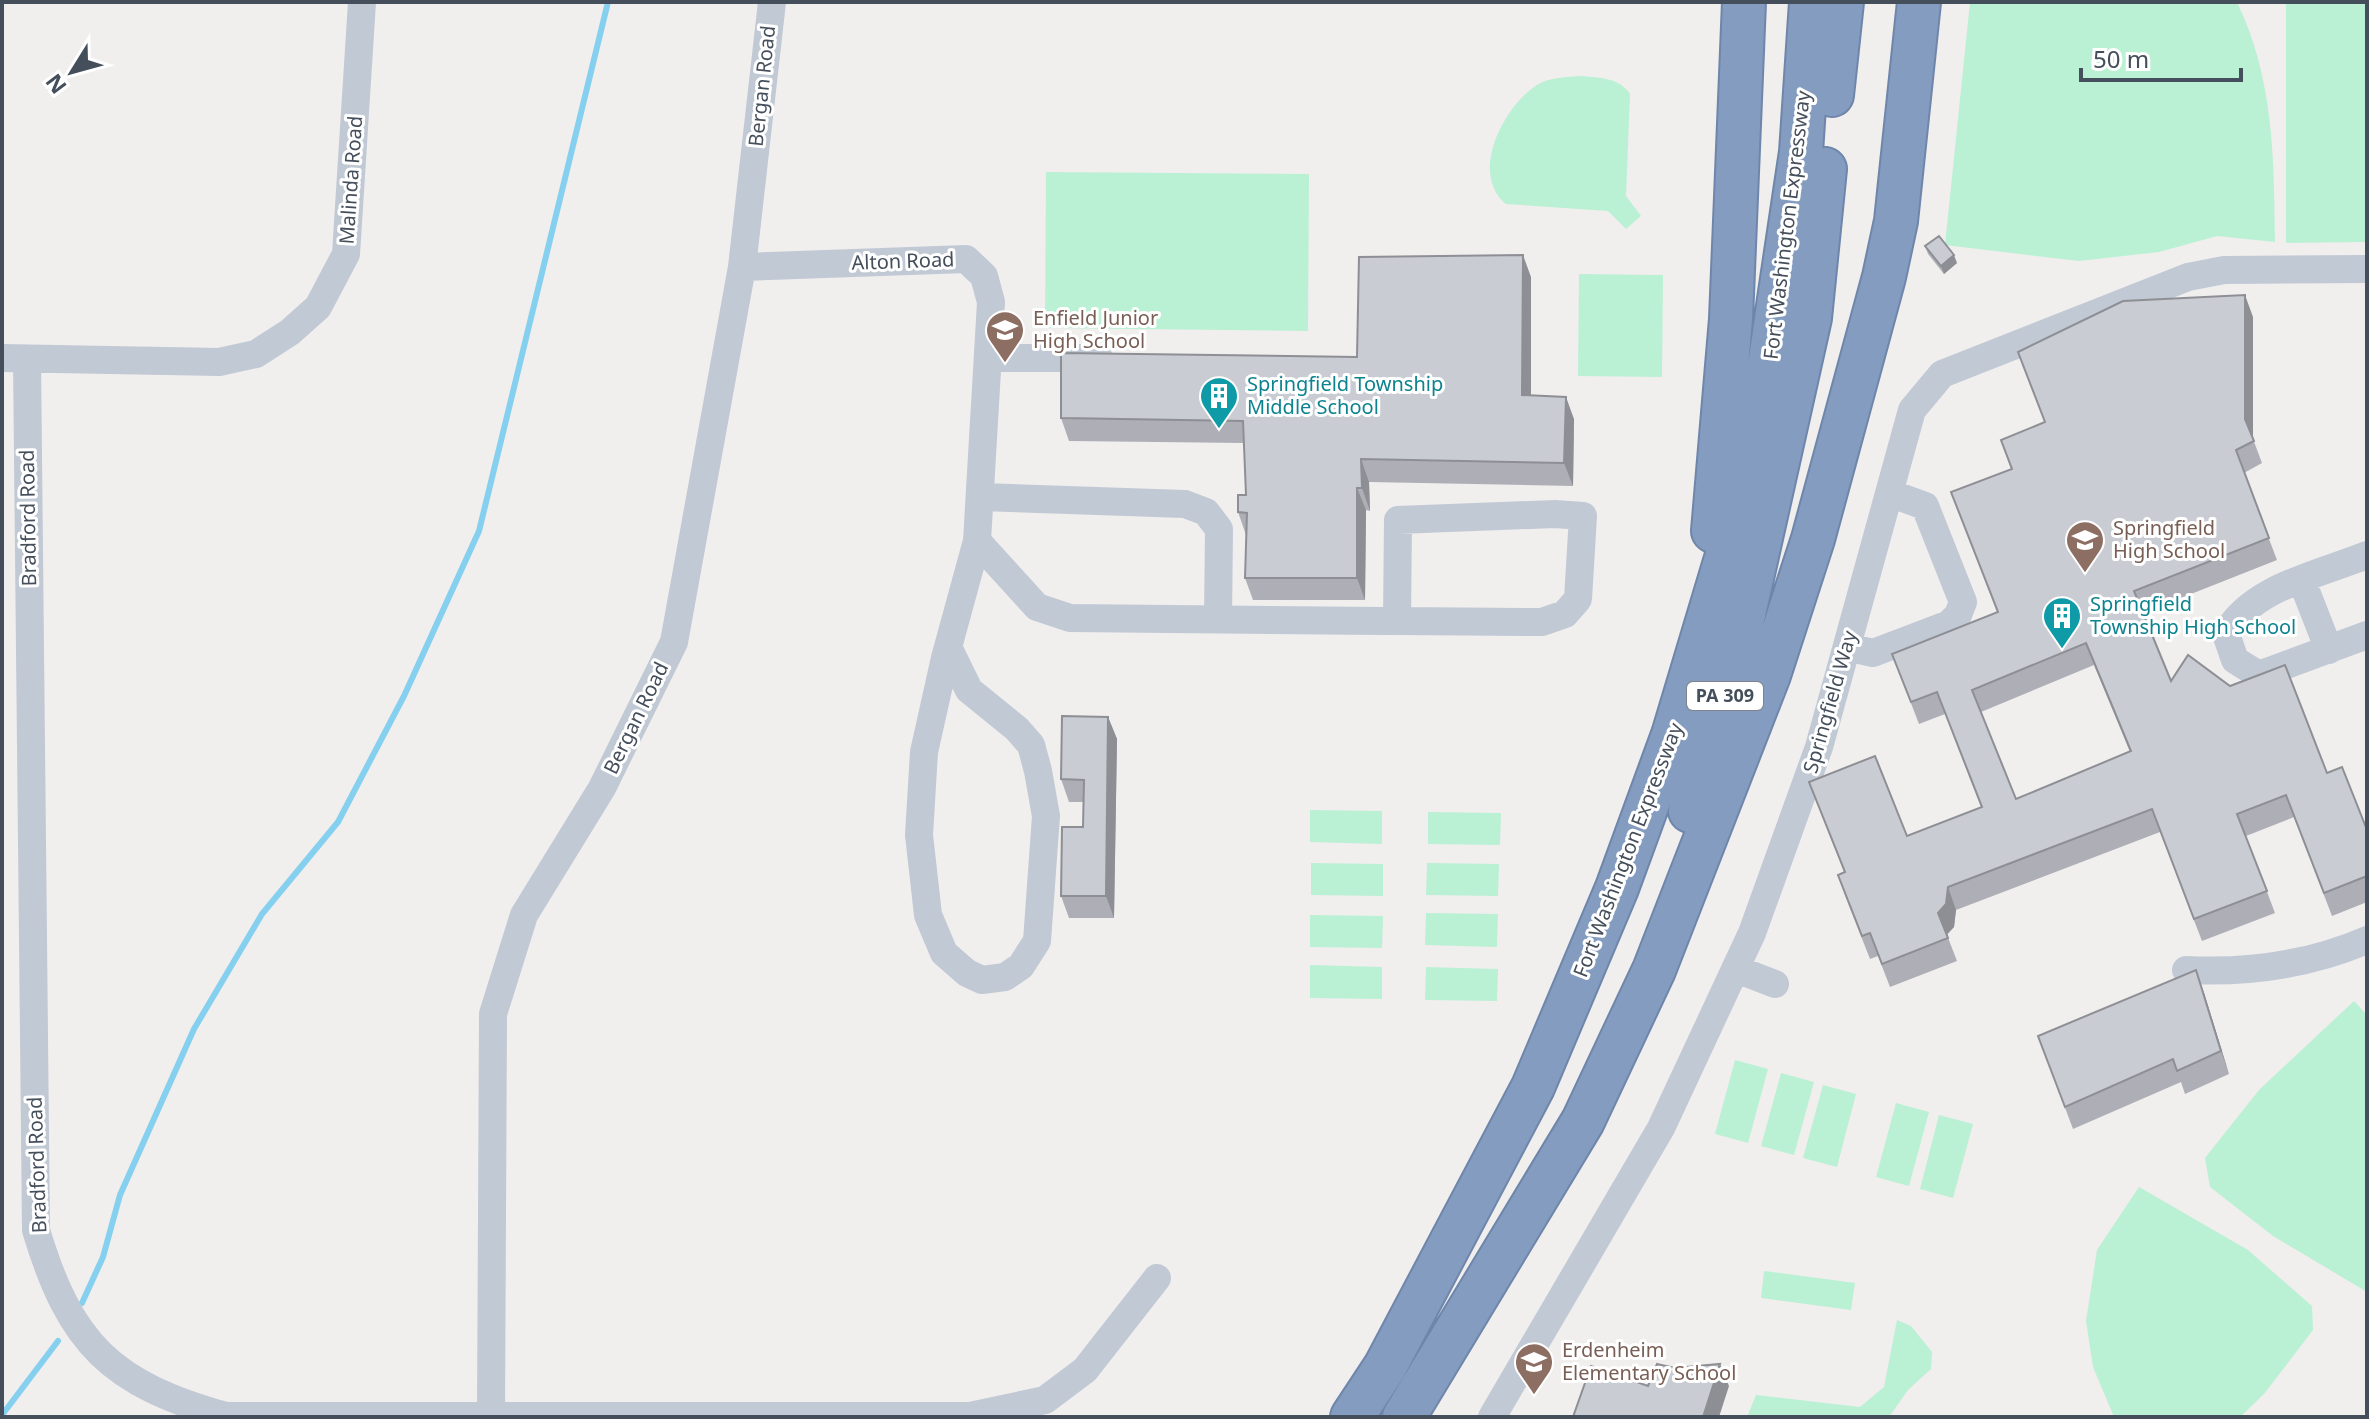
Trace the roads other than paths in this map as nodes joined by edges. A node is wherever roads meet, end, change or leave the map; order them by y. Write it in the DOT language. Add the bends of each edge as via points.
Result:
graph roads {
  1 [pos="362,2"];
  2 [pos="772,2"];
  3 [pos="1744,2"];
  4 [pos="1811,2"];
  5 [pos="1842,2"];
  6 [pos="1919,2"];
  7 [pos="742,267"];
  8 [pos="2367,269"];
  9 [pos="14,358"];
  10 [pos="988,358"];
  11 [pos="1131,358"];
  12 [pos="1889,493"];
  13 [pos="981,497"];
  14 [pos="977,541"];
  15 [pos="2367,555"];
  16 [pos="2302,581"];
  17 [pos="1218,619"];
  18 [pos="1397,621"];
  19 [pos="1705,632"];
  20 [pos="2367,635"];
  21 [pos="948,647"];
  22 [pos="1847,647"];
  23 [pos="2329,650"];
  24 [pos="2367,940"];
  25 [pos="1736,969"];
  26 [pos="2186,970"];
  27 [pos="1775,984"];
  28 [pos="1157,1278"];
  29 [pos="1450,1344"];
  30 [pos="491,1415"];
  31 [pos="645,1415"];
  32 [pos="1352,1417"];
  33 [pos="1404,1417"];
  34 [pos="1492,1417"];
  1 -- 9 [label="street, Malinda Road" via="346,254 318,307 256,354 219,362"];
  2 -- 7 [label="street, Bergan Road"];
  3 -- 19 [label="highway" via="1731,319"];
  4 -- 19 [label="highway, Fort Washington Expressway / PA 309" via="1801,152 1761,420"];
  5 -- 29 [label="highway, PA 309" via="1810,318 1723,708 1655,919 1573,1106"];
  6 -- 29 [label="highway" via="1896,221 1884,277 1813,539 1769,675 1654,970 1583,1121"];
  7 -- 10 [label="street, Alton Road" via="966,259 984,276 991,302"];
  7 -- 30 [label="street, Bergan Road" via="674,642 602,788 524,915 493,1014"];
  8 -- 12 [label="street, Springfield Way" via="2224,270 2188,277 1942,374 1912,410"];
  9 -- 30 [label="street, Bradford Road" via="36,1230 52,1284 77,1327 103,1357 179,1403 226,1416"];
  10 -- 11 [label="street"];
  10 -- 13 [label="street, Alton Road"];
  12 -- 22 [label="street, Springfield Way"];
  12 -- 22 [label="street" via="1925,506 1963,602 1949,624 1873,653"];
  13 -- 14 [label="street, Alton Road"];
  13 -- 17 [label="street" via="1185,504 1206,512 1219,529"];
  14 -- 17 [label="street" via="1037,607 1070,618"];
  14 -- 21 [label="street, Alton Road"];
  15 -- 16 [label="street"];
  16 -- 23 [label="street"];
  16 -- 23 [label="street" via="2262,597 2236,615 2226,634 2235,660 2259,675"];
  17 -- 18 [label="street"];
  18 -- 18 [label="street" via="1534,622 1565,614 1578,599 1583,516 1398,520"];
  19 -- 32 [label="highway, Fort Washington Expressway / PA 309" via="1617,888 1533,1087 1385,1367"];
  20 -- 23 [label="street"];
  21 -- 21 [label="street, Alton Road" via="924,752 919,835 928,915 944,953 967,973 982,980 1005,977 1021,966 1037,941 1046,816 1031,745 969,690"];
  22 -- 25 [label="street, Springfield Way" via="1819,747"];
  24 -- 26 [label="street" via="2302,962 2239,972"];
  25 -- 27 [label="street"];
  25 -- 34 [label="street, Springfield Way" via="1661,1128"];
  28 -- 31 [label="street, Bradford Road" via="1085,1370 1045,1400 970,1416"];
  29 -- 33 [label="highway, PA 309"];
  30 -- 31 [label="street, Bradford Road"];
}
